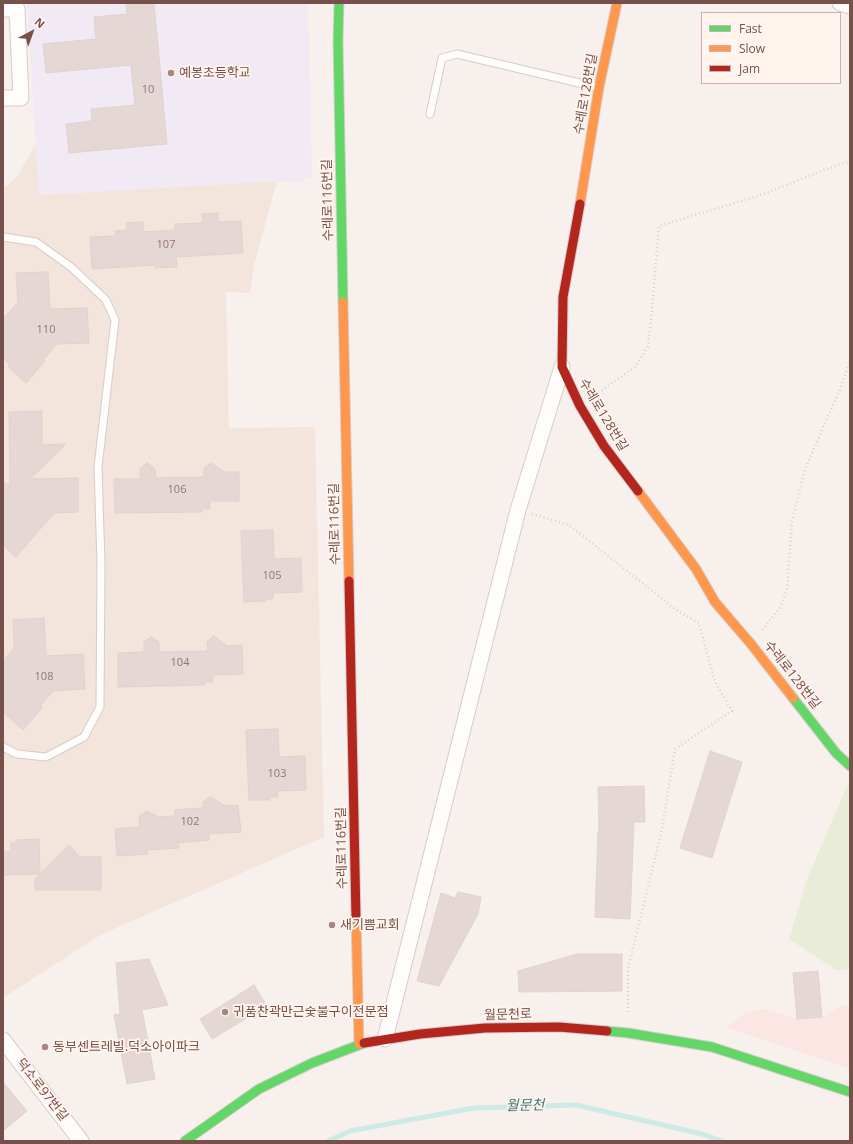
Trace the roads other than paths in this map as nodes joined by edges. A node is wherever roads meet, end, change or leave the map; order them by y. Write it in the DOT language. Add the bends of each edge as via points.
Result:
graph roads {
  1 [pos="339,3"];
  2 [pos="617,3"];
  3 [pos="840,3"];
  4 [pos="850,6"];
  5 [pos="3,9"];
  6 [pos="599,87"];
  7 [pos="3,98"];
  8 [pos="430,114"];
  9 [pos="3,236"];
  10 [pos="562,367"];
  11 [pos="3,747"];
  12 [pos="850,766"];
  13 [pos="385,1039"];
  14 [pos="3,1040"];
  15 [pos="359,1044"];
  16 [pos="850,1092"];
  17 [pos="81,1141"];
  18 [pos="185,1141"];
  1 -- 15 [label="street, 수레로116번길"];
  2 -- 6 [label="street, 수레로128번길"];
  3 -- 4 [label="street"];
  5 -- 7 [label="street" via="16,9 21,98"];
  6 -- 8 [label="lane" via="457,54 442,58"];
  6 -- 10 [label="street, 수레로128번길" via="563,297"];
  9 -- 11 [label="lane" via="36,242 71,267 106,300 115,320 98,467 101,564 100,707 84,737 46,757 17,754"];
  10 -- 12 [label="street, 수레로128번길" via="580,406 604,446 696,569 715,602 836,753"];
  10 -- 13 [label="street" via="518,510"];
  13 -- 15 [label="street, 월문천로"];
  13 -- 16 [label="street, 월문천로" via="484,1028 559,1027 628,1034 712,1047"];
  14 -- 17 [label="street, 덕소로97번길"];
  15 -- 18 [label="street, 월문천로" via="259,1089"];
}
